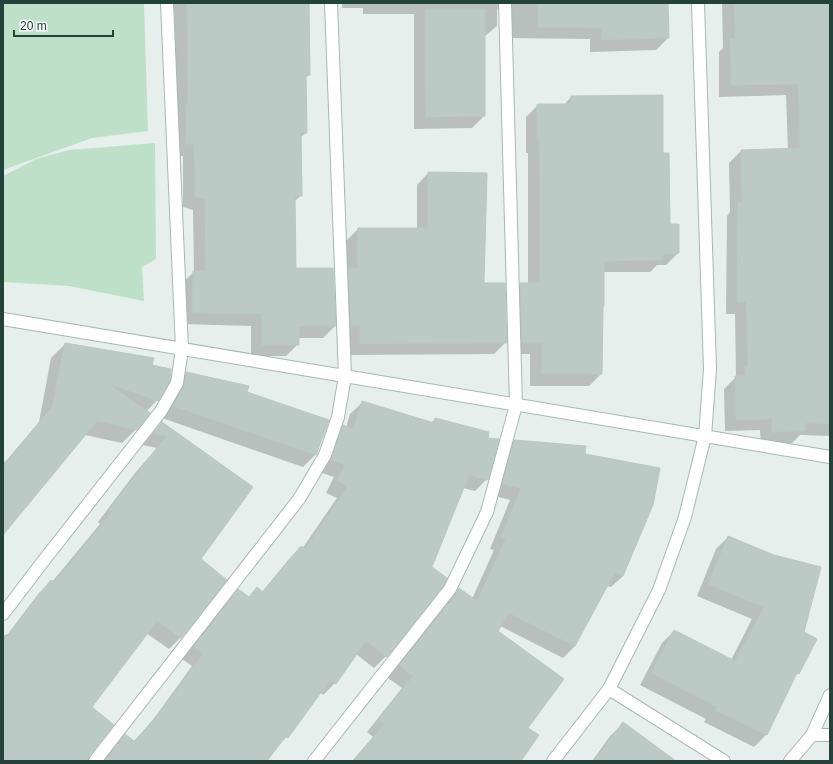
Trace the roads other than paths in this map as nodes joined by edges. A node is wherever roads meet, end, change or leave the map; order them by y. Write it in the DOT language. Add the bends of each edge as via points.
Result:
graph roads {
  1 [pos="167,3"];
  2 [pos="332,3"];
  3 [pos="505,3"];
  4 [pos="698,3"];
  5 [pos="3,319"];
  6 [pos="182,349"];
  7 [pos="345,376"];
  8 [pos="516,405"];
  9 [pos="705,436"];
  10 [pos="830,457"];
  11 [pos="3,614"];
  12 [pos="609,689"];
  13 [pos="830,695"];
  14 [pos="812,735"];
  15 [pos="830,735"];
  16 [pos="95,761"];
  17 [pos="314,761"];
  18 [pos="552,761"];
  19 [pos="724,761"];
  20 [pos="790,761"];
  1 -- 6 [label="street"];
  2 -- 7 [label="street"];
  3 -- 8 [label="street"];
  4 -- 9 [label="street" via="710,369"];
  5 -- 6 [label="street"];
  6 -- 7 [label="street"];
  6 -- 11 [label="street" via="177,383 161,411"];
  7 -- 8 [label="street"];
  7 -- 16 [label="street" via="338,417 325,455 299,500"];
  8 -- 9 [label="street"];
  8 -- 17 [label="street" via="487,512 450,589"];
  9 -- 10 [label="street"];
  9 -- 12 [label="street" via="685,517 659,590"];
  12 -- 18 [label="street"];
  12 -- 19 [label="street"];
  13 -- 14 [label="street"];
  14 -- 15 [label="street"];
  14 -- 20 [label="street"];
}
